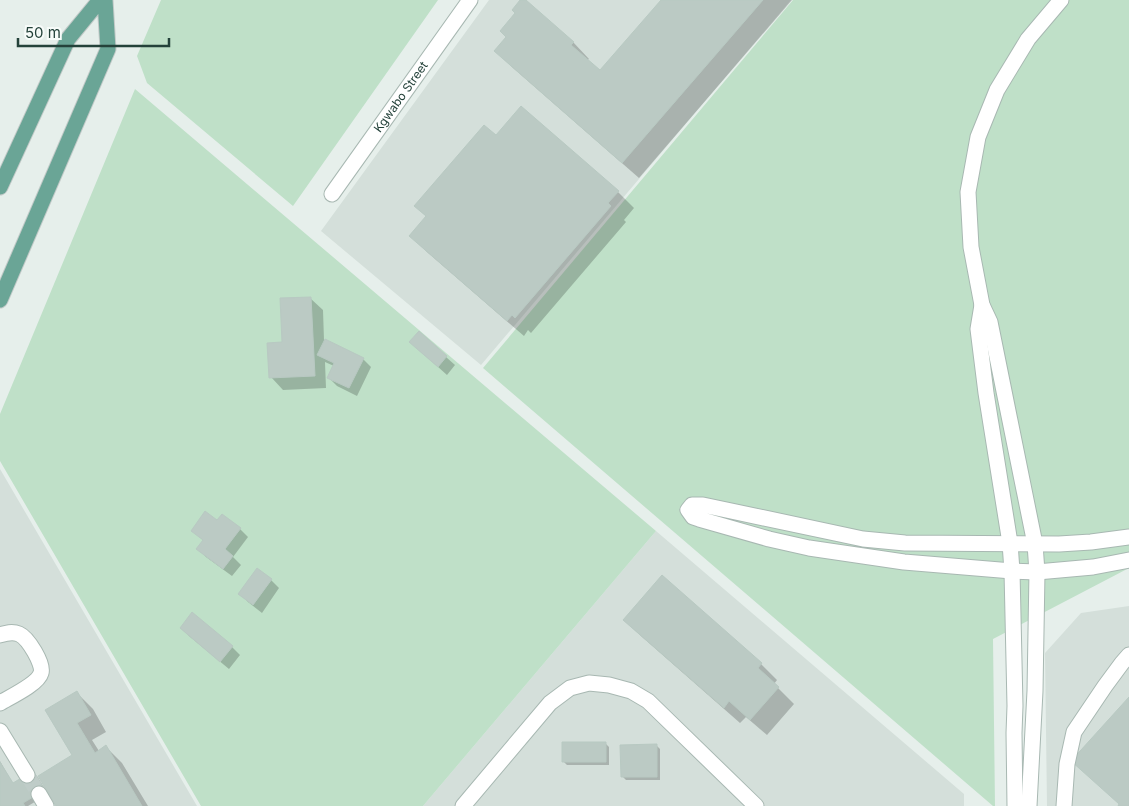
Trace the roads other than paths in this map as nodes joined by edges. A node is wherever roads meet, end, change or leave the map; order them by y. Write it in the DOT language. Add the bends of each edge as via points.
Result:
graph roads {
  1 [pos="100,0"];
  2 [pos="105,0"];
  3 [pos="470,0"];
  4 [pos="1060,0"];
  5 [pos="0,187"];
  6 [pos="332,194"];
  7 [pos="0,300"];
  8 [pos="982,305"];
  9 [pos="1129,537"];
  10 [pos="1010,544"];
  11 [pos="1035,544"];
  12 [pos="1129,560"];
  13 [pos="1012,571"];
  14 [pos="1037,572"];
  15 [pos="0,635"];
  16 [pos="1129,655"];
  17 [pos="0,703"];
  18 [pos="0,732"];
  19 [pos="27,775"];
  20 [pos="463,806"];
  21 [pos="756,806"];
  22 [pos="1015,806"];
  23 [pos="1029,806"];
  24 [pos="1064,806"];
  1 -- 5 [label="main road" via="68,39"];
  2 -- 7 [label="main road" via="108,49"];
  3 -- 6 [label="street, Kgwabo Street"];
  4 -- 8 [label="street" via="1028,39 997,90 978,137 968,192 971,247"];
  8 -- 10 [label="street" via="979,338"];
  8 -- 11 [label="street" via="990,322"];
  9 -- 11 [label="street"];
  10 -- 11 [label="street"];
  10 -- 13 [label="street"];
  10 -- 13 [label="street" via="872,540 703,505 692,505 688,510 699,519 809,548 904,562"];
  11 -- 14 [label="street"];
  12 -- 14 [label="street"];
  13 -- 14 [label="street"];
  13 -- 22 [label="street"];
  14 -- 23 [label="street"];
  15 -- 17 [label="street" via="10,632 25,638 35,653 41,673 37,680"];
  16 -- 24 [label="street" via="1074,732 1067,764"];
  18 -- 19 [label="street"];
  20 -- 21 [label="street" via="550,704 570,688 589,683 631,690 648,701"];
}
